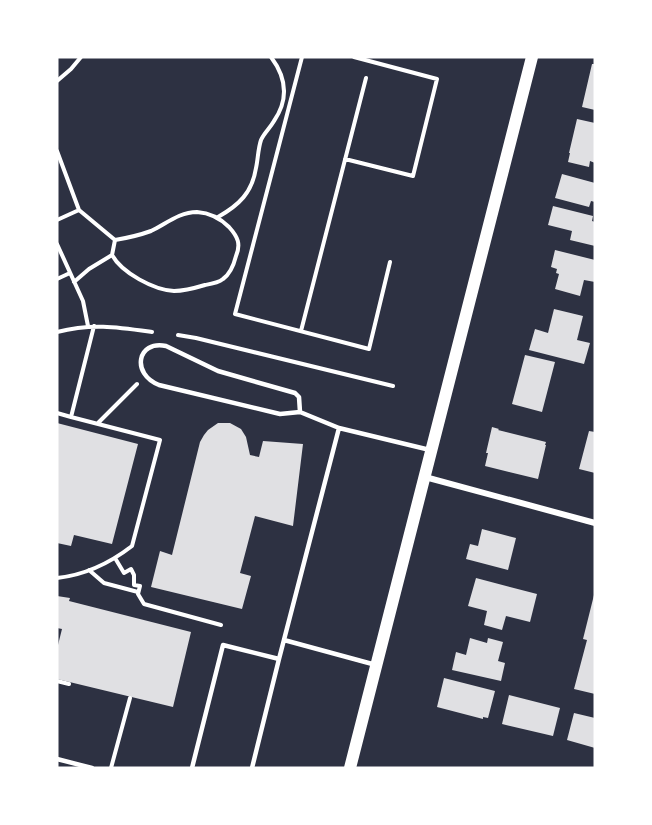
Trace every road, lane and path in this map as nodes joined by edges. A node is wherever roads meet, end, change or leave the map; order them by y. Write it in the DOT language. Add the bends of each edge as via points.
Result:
graph roads {
  1 [pos="81,57"];
  2 [pos="271,57"];
  3 [pos="302,57"];
  4 [pos="354,57"];
  5 [pos="532,57"];
  6 [pos="366,78"];
  7 [pos="57,81"];
  8 [pos="57,151"];
  9 [pos="345,159"];
  10 [pos="79,210"];
  11 [pos="217,217"];
  12 [pos="57,220"];
  13 [pos="115,240"];
  14 [pos="57,244"];
  15 [pos="112,255"];
  16 [pos="390,262"];
  17 [pos="70,273"];
  18 [pos="57,279"];
  19 [pos="74,282"];
  20 [pos="88,326"];
  21 [pos="94,326"];
  22 [pos="301,331"];
  23 [pos="57,332"];
  24 [pos="153,332"];
  25 [pos="174,335"];
  26 [pos="145,376"];
  27 [pos="393,386"];
  28 [pos="300,412"];
  29 [pos="57,413"];
  30 [pos="71,417"];
  31 [pos="97,424"];
  32 [pos="339,428"];
  33 [pos="432,450"];
  34 [pos="424,476"];
  35 [pos="595,523"];
  36 [pos="115,558"];
  37 [pos="89,570"];
  38 [pos="57,578"];
  39 [pos="138,592"];
  40 [pos="221,625"];
  41 [pos="284,640"];
  42 [pos="279,659"];
  43 [pos="376,665"];
  44 [pos="57,681"];
  45 [pos="69,684"];
  46 [pos="130,698"];
  47 [pos="57,759"];
  48 [pos="92,768"];
  49 [pos="111,768"];
  50 [pos="192,768"];
  51 [pos="252,768"];
  52 [pos="350,768"];
  1 -- 7 [label="path"];
  2 -- 11 [label="path" via="284,83 280,110 260,144 248,190 240,202"];
  3 -- 22 [label="path" via="235,314"];
  4 -- 9 [label="path" via="437,79 413,176"];
  5 -- 33 [label="main road"];
  6 -- 9 [label="path"];
  8 -- 10 [label="path"];
  9 -- 22 [label="path"];
  10 -- 12 [label="path"];
  10 -- 13 [label="path"];
  11 -- 13 [label="path" via="189,213 152,230"];
  11 -- 15 [label="path" via="235,234 239,246 228,274 216,283 166,290 128,272"];
  13 -- 15 [label="path"];
  14 -- 17 [label="path"];
  15 -- 19 [label="path"];
  16 -- 22 [label="path" via="369,349"];
  17 -- 18 [label="path"];
  17 -- 19 [label="path"];
  19 -- 20 [label="path"];
  20 -- 21 [label="path"];
  20 -- 23 [label="path"];
  21 -- 24 [label="path"];
  21 -- 30 [label="path"];
  25 -- 27 [label="path"];
  26 -- 28 [label="lane" via="162,386 284,415"];
  26 -- 28 [label="lane" via="142,357 149,348 160,345 218,371 295,393"];
  26 -- 31 [label="path"];
  28 -- 32 [label="lane"];
  29 -- 30 [label="path"];
  30 -- 31 [label="path"];
  31 -- 36 [label="path" via="160,440 132,546"];
  32 -- 33 [label="lane"];
  32 -- 41 [label="lane"];
  33 -- 34 [label="main road"];
  34 -- 35 [label="street"];
  34 -- 43 [label="main road"];
  36 -- 37 [label="path"];
  36 -- 39 [label="path" via="124,573 131,569 134,585 140,586"];
  37 -- 38 [label="path"];
  37 -- 39 [label="path" via="104,583"];
  39 -- 40 [label="path" via="144,604"];
  41 -- 42 [label="lane"];
  41 -- 43 [label="lane"];
  42 -- 50 [label="lane" via="223,645"];
  42 -- 51 [label="lane"];
  43 -- 52 [label="main road"];
  44 -- 45 [label="path"];
  46 -- 49 [label="path"];
  47 -- 48 [label="lane"];
}
